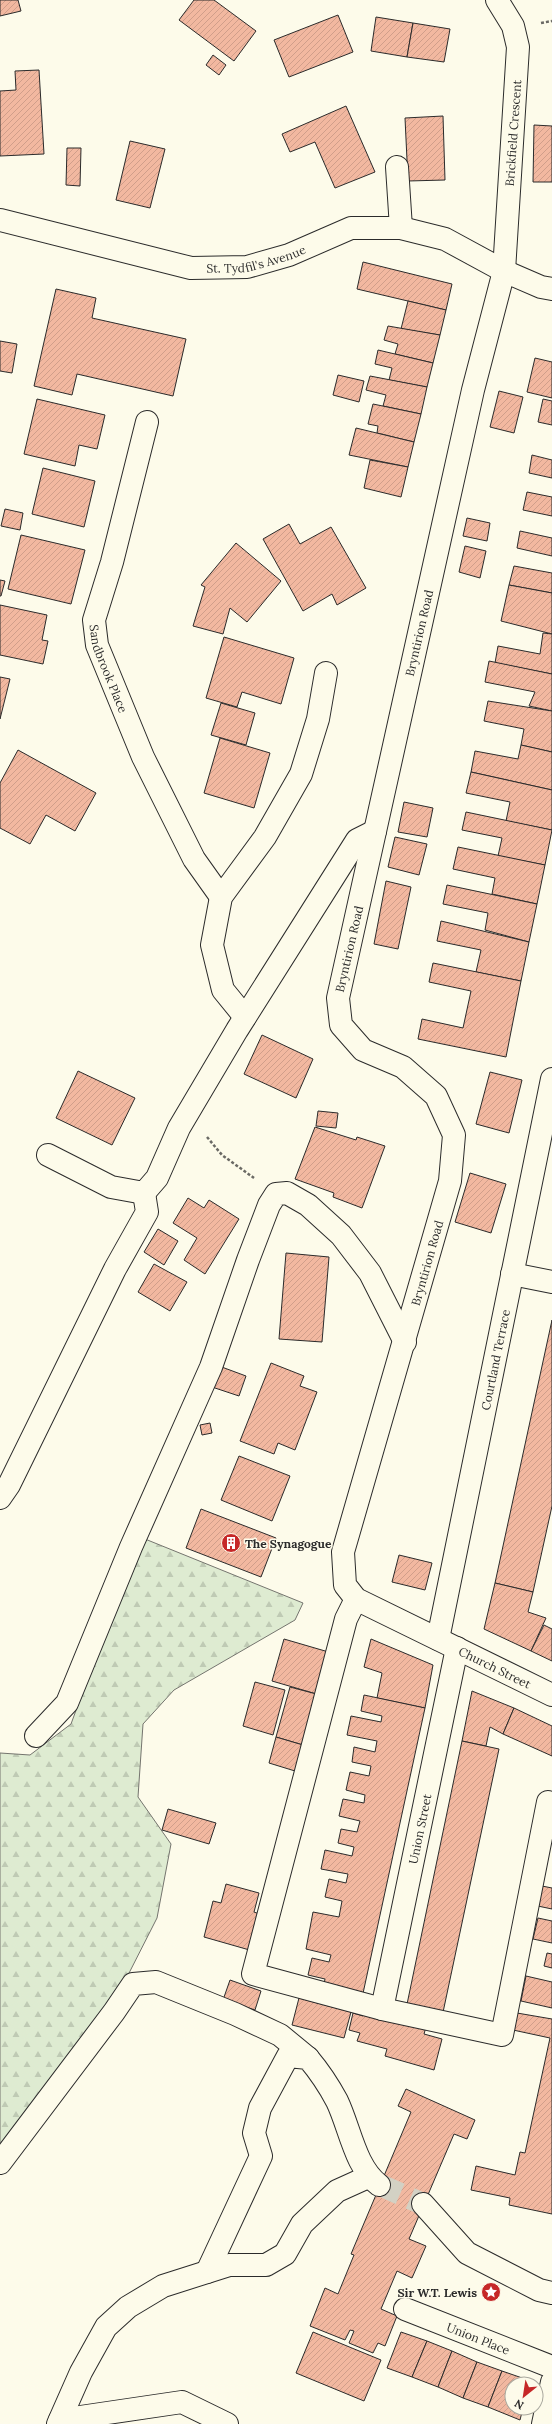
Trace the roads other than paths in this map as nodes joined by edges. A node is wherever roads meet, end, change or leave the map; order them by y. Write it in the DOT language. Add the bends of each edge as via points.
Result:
graph roads {
  1 [pos="496,0"];
  2 [pos="397,167"];
  3 [pos="0,220"];
  4 [pos="401,228"];
  5 [pos="504,271"];
  6 [pos="552,289"];
  7 [pos="147,422"];
  8 [pos="326,673"];
  9 [pos="375,831"];
  10 [pos="221,897"];
  11 [pos="245,1018"];
  12 [pos="552,1079"];
  13 [pos="48,1155"];
  14 [pos="144,1193"];
  15 [pos="512,1274"];
  16 [pos="552,1282"];
  17 [pos="405,1342"];
  18 [pos="0,1498"];
  19 [pos="356,1599"];
  20 [pos="448,1644"];
  21 [pos="552,1695"];
  22 [pos="36,1736"];
  23 [pos="548,1802"];
  24 [pos="382,2009"];
  25 [pos="308,2058"];
  26 [pos="0,2163"];
  27 [pos="423,2204"];
  28 [pos="207,2272"];
  29 [pos="552,2293"];
  30 [pos="405,2309"];
  31 [pos="552,2367"];
  32 [pos="552,2382"];
  33 [pos="59,2422"];
  34 [pos="227,2424"];
  35 [pos="543,2424"];
  1 -- 5 [label="street, Brickfield Crescent" via="513,26 518,47"];
  2 -- 4 [label="street"];
  3 -- 4 [label="street, St. Tydfil's Avenue" via="191,268 247,267 289,255 351,228"];
  4 -- 5 [label="street, St. Tydfil's Avenue" via="445,239"];
  5 -- 6 [label="street, St. Tydfil's Avenue"];
  5 -- 9 [label="street, Bryntirion Road" via="472,398"];
  7 -- 10 [label="street, Sandbrook Place" via="112,562 94,620 97,645 143,757 194,859"];
  8 -- 10 [label="street" via="318,719 301,774 265,836"];
  9 -- 11 [label="street" via="357,840"];
  9 -- 17 [label="street, Bryntirion Road" via="338,998 341,1025 363,1050 403,1067 436,1096 454,1134 450,1181"];
  10 -- 11 [label="street" via="212,945 223,990"];
  11 -- 14 [label="street" via="188,1113 157,1178"];
  12 -- 15 [label="street, Courtland Terrace"];
  13 -- 14 [label="street" via="111,1187"];
  14 -- 18 [label="street" via="147,1212 115,1269"];
  15 -- 16 [label="street"];
  15 -- 20 [label="street, Courtland Terrace"];
  17 -- 19 [label="street, Bryntirion Road" via="343,1552 345,1585"];
  17 -- 22 [label="street" via="370,1273 341,1235 308,1206 287,1193 276,1194 269,1205 248,1260 212,1367 131,1547 66,1703"];
  19 -- 20 [label="street, Bryntirion Road"];
  19 -- 24 [label="street" via="346,1619 253,1974"];
  20 -- 21 [label="street, Church Street"];
  20 -- 24 [label="street, Union Street"];
  23 -- 24 [label="street" via="502,2035"];
  25 -- 26 [label="street" via="280,2035 235,2014 156,1982 133,1984"];
  25 -- 28 [label="street" via="288,2056 260,2108 254,2133 261,2156"];
  25 -- 28 [label="street" via="337,2101 374,2181 337,2191 302,2224 285,2254 266,2265 230,2265"];
  27 -- 29 [label="street" via="467,2254 538,2290"];
  28 -- 33 [label="street" via="163,2286 128,2307 106,2327 81,2372"];
  30 -- 31 [label="street, Union Place"];
  32 -- 35 [label="street"];
  33 -- 34 [label="street" via="182,2402"];
}
